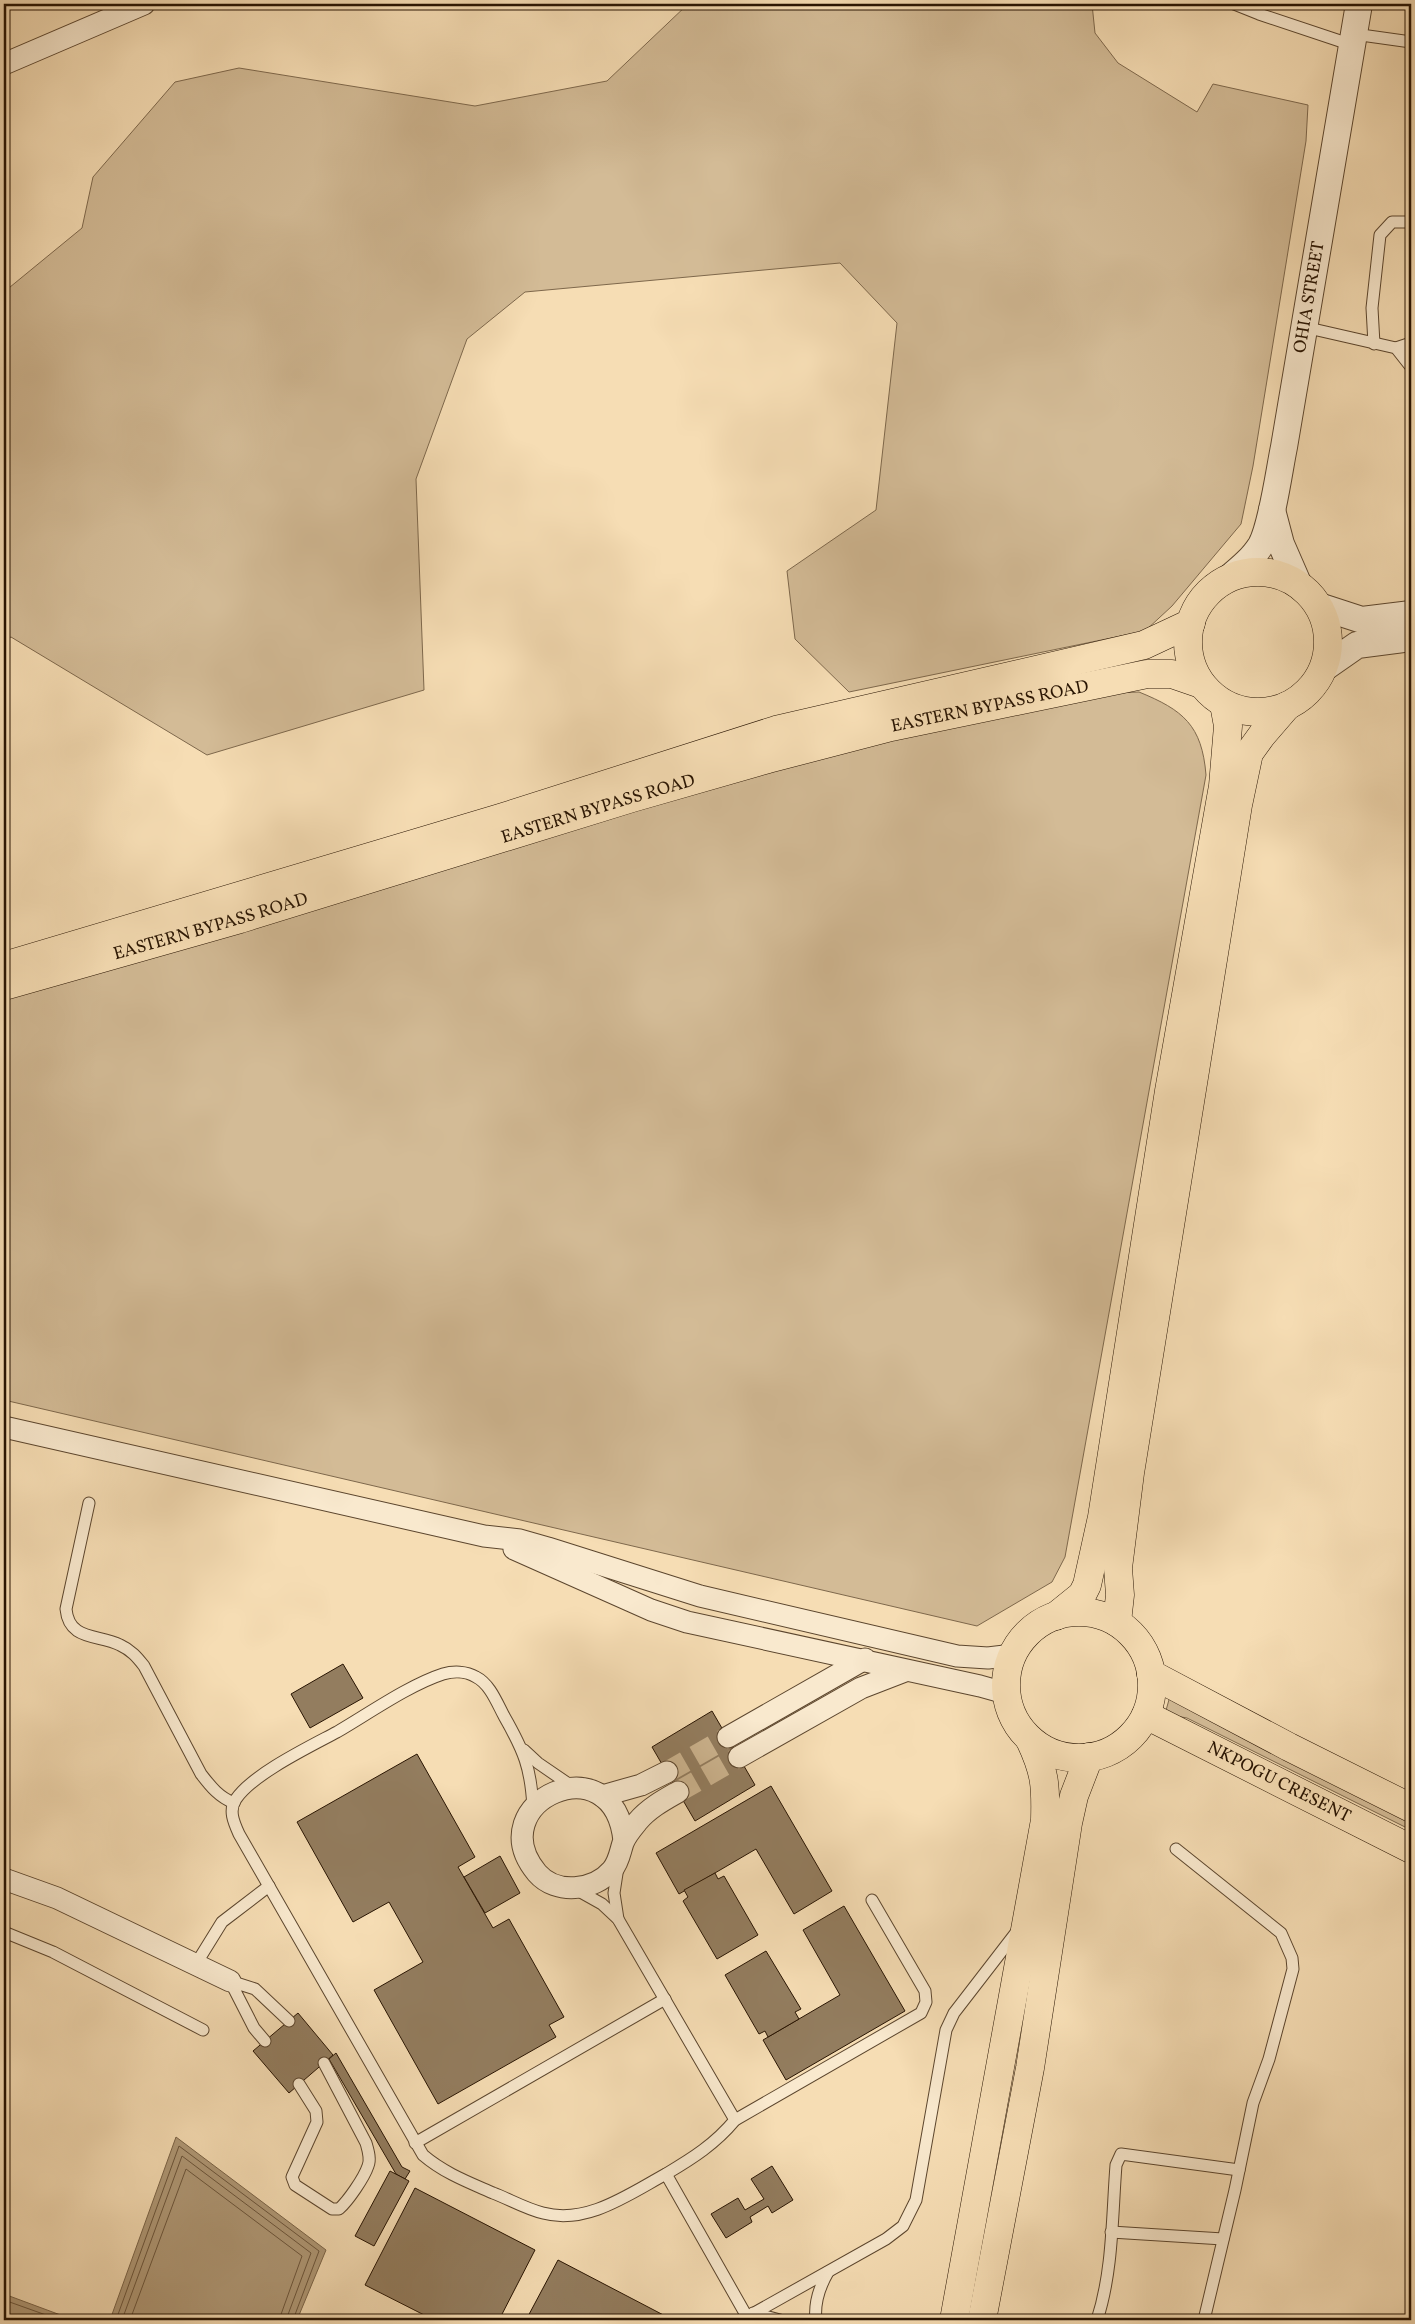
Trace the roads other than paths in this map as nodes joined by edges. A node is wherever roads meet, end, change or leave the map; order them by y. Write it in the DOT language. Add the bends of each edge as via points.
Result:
graph roads {
  1 [pos="144,4"];
  2 [pos="1234,4"];
  3 [pos="1359,4"];
  4 [pos="1353,40"];
  5 [pos="1411,42"];
  6 [pos="4,64"];
  7 [pos="1411,222"];
  8 [pos="1304,327"];
  9 [pos="1411,343"];
  10 [pos="1374,344"];
  11 [pos="1396,348"];
  12 [pos="1411,367"];
  13 [pos="1272,509"];
  14 [pos="1229,578"];
  15 [pos="1298,583"];
  16 [pos="1319,606"];
  17 [pos="1411,614"];
  18 [pos="1191,623"];
  19 [pos="1411,638"];
  20 [pos="1324,668"];
  21 [pos="1201,684"];
  22 [pos="1224,704"];
  23 [pos="1288,706"];
  24 [pos="4,966"];
  25 [pos="4,986"];
  26 [pos="4,1427"];
  27 [pos="89,1503"];
  28 [pos="484,1536"];
  29 [pos="1056,1616"];
  30 [pos="1117,1622"];
  31 [pos="903,1644"];
  32 [pos="1013,1655"];
  33 [pos="862,1661"];
  34 [pos="906,1670"];
  35 [pos="1151,1674"];
  36 [pos="1006,1693"];
  37 [pos="1146,1715"];
  38 [pos="728,1737"];
  39 [pos="1030,1740"];
  40 [pos="523,1749"];
  41 [pos="739,1757"];
  42 [pos="1089,1758"];
  43 [pos="667,1772"];
  44 [pos="573,1787"];
  45 [pos="678,1792"];
  46 [pos="602,1796"];
  47 [pos="234,1803"];
  48 [pos="533,1808"];
  49 [pos="1411,1808"];
  50 [pos="622,1849"];
  51 [pos="1176,1849"];
  52 [pos="1411,1849"];
  53 [pos="4,1879"];
  54 [pos="269,1886"];
  55 [pos="573,1888"];
  56 [pos="872,1900"];
  57 [pos="1028,1916"];
  58 [pos="618,1919"];
  59 [pos="4,1932"];
  60 [pos="196,1964"];
  61 [pos="230,1981"];
  62 [pos="665,1999"];
  63 [pos="288,2021"];
  64 [pos="203,2030"];
  65 [pos="264,2041"];
  66 [pos="324,2063"];
  67 [pos="299,2084"];
  68 [pos="735,2120"];
  69 [pos="415,2143"];
  70 [pos="1239,2170"];
  71 [pos="666,2174"];
  72 [pos="1111,2232"];
  73 [pos="1223,2239"];
  74 [pos="828,2272"];
  75 [pos="748,2316"];
  76 [pos="780,2320"];
  77 [pos="816,2320"];
  78 [pos="954,2320"];
  79 [pos="982,2320"];
  80 [pos="1097,2320"];
  81 [pos="1204,2320"];
  1 -- 6 [label="street"];
  2 -- 4 [label="lane"];
  3 -- 4 [label="street, OHIA STREET"];
  4 -- 5 [label="lane"];
  4 -- 8 [label="street, OHIA STREET"];
  7 -- 10 [label="lane" via="1392,222 1380,235 1372,308"];
  8 -- 10 [label="lane"];
  8 -- 13 [label="street, OHIA STREET"];
  9 -- 11 [label="lane"];
  10 -- 11 [label="lane"];
  11 -- 12 [label="lane"];
  13 -- 14 [label="street, OHIA STREET" via="1262,544"];
  13 -- 15 [label="street"];
  14 -- 15 [label="main road" via="1259,571 1280,574"];
  14 -- 18 [label="main road" via="1204,597"];
  15 -- 16 [label="main road"];
  16 -- 17 [label="street" via="1362,620"];
  16 -- 20 [label="main road" via="1329,636"];
  18 -- 21 [label="main road" via="1190,659"];
  18 -- 24 [label="main road, EASTERN BYPASS ROAD" via="1144,645 776,730 496,820"];
  19 -- 20 [label="street" via="1357,645"];
  20 -- 23 [label="main road" via="1305,694"];
  21 -- 22 [label="main road"];
  21 -- 25 [label="main road, EASTERN BYPASS ROAD" via="1172,674 1147,674 825,744 632,798 240,918"];
  22 -- 23 [label="main road" via="1256,713"];
  22 -- 29 [label="main road" via="1228,726 1222,786 1169,1091 1102,1517 1087,1585 1082,1595"];
  23 -- 30 [label="main road" via="1249,753 1238,805 1129,1482 1118,1568"];
  26 -- 28 [label="street"];
  27 -- 47 [label="lane" via="66,1609 67,1621 73,1629 112,1641 134,1654 144,1666 201,1774 223,1799"];
  28 -- 31 [label="street" via="520,1540 700,1596"];
  28 -- 33 [label="street" via="651,1610 687,1622"];
  29 -- 30 [label="main road" via="1088,1612"];
  29 -- 32 [label="main road" via="1032,1629"];
  30 -- 35 [label="main road" via="1140,1644"];
  31 -- 32 [label="street" via="957,1656 988,1658"];
  31 -- 33 [label="street"];
  32 -- 36 [label="main road" via="1006,1677"];
  33 -- 34 [label="street"];
  33 -- 38 [label="street"];
  34 -- 36 [label="street"];
  34 -- 41 [label="street" via="861,1688"];
  35 -- 37 [label="main road" via="1152,1688"];
  35 -- 49 [label="main road, NKPOGU CRESENT"];
  36 -- 39 [label="main road" via="1013,1718"];
  37 -- 42 [label="main road" via="1138,1728 1116,1748"];
  37 -- 52 [label="main road, NKPOGU CRESENT"];
  39 -- 42 [label="main road" via="1063,1757"];
  39 -- 57 [label="main road" via="1042,1766 1046,1786 1045,1820"];
  40 -- 44 [label="lane"];
  40 -- 47 [label="lane" via="483,1682 465,1673 452,1672 401,1695 290,1758 248,1786"];
  40 -- 48 [label="lane"];
  42 -- 79 [label="main road" via="1074,1796 1068,1823 1030,2068"];
  43 -- 46 [label="street" via="641,1785"];
  44 -- 46 [label="street" via="587,1788"];
  44 -- 48 [label="street" via="552,1791"];
  45 -- 50 [label="street" via="639,1820"];
  46 -- 50 [label="street" via="615,1808 622,1824"];
  47 -- 54 [label="lane" via="234,1822"];
  48 -- 55 [label="street" via="523,1832 529,1863 540,1876 553,1884"];
  50 -- 55 [label="street" via="612,1870 600,1880"];
  50 -- 58 [label="lane" via="614,1893"];
  51 -- 70 [label="lane" via="1271,1924 1280,1933 1292,1958 1287,1998 1253,2103"];
  53 -- 60 [label="street" via="57,1898"];
  54 -- 60 [label="lane" via="222,1922"];
  54 -- 69 [label="lane"];
  55 -- 58 [label="lane" via="596,1899"];
  56 -- 68 [label="lane" via="924,1991 926,2002 921,2013"];
  57 -- 74 [label="lane" via="954,2013 946,2030 916,2200 910,2214 902,2226 886,2239"];
  57 -- 78 [label="main road"];
  58 -- 62 [label="lane"];
  59 -- 64 [label="lane" via="53,1952"];
  60 -- 61 [label="street"];
  61 -- 63 [label="lane" via="255,1989"];
  61 -- 65 [label="lane"];
  62 -- 68 [label="lane"];
  62 -- 69 [label="lane"];
  66 -- 67 [label="lane" via="369,2154 368,2166 339,2209 332,2209 295,2185 292,2177 317,2122 316,2111"];
  68 -- 71 [label="lane" via="720,2138"];
  69 -- 71 [label="lane" via="436,2166 453,2176 542,2213 563,2217 607,2206"];
  70 -- 72 [label="lane" via="1121,2154 1116,2165"];
  70 -- 73 [label="lane"];
  71 -- 75 [label="lane"];
  72 -- 73 [label="lane"];
  72 -- 80 [label="lane" via="1103,2301"];
  73 -- 81 [label="lane"];
  74 -- 75 [label="lane"];
  74 -- 77 [label="lane" via="821,2284"];
  75 -- 76 [label="lane"];
}
